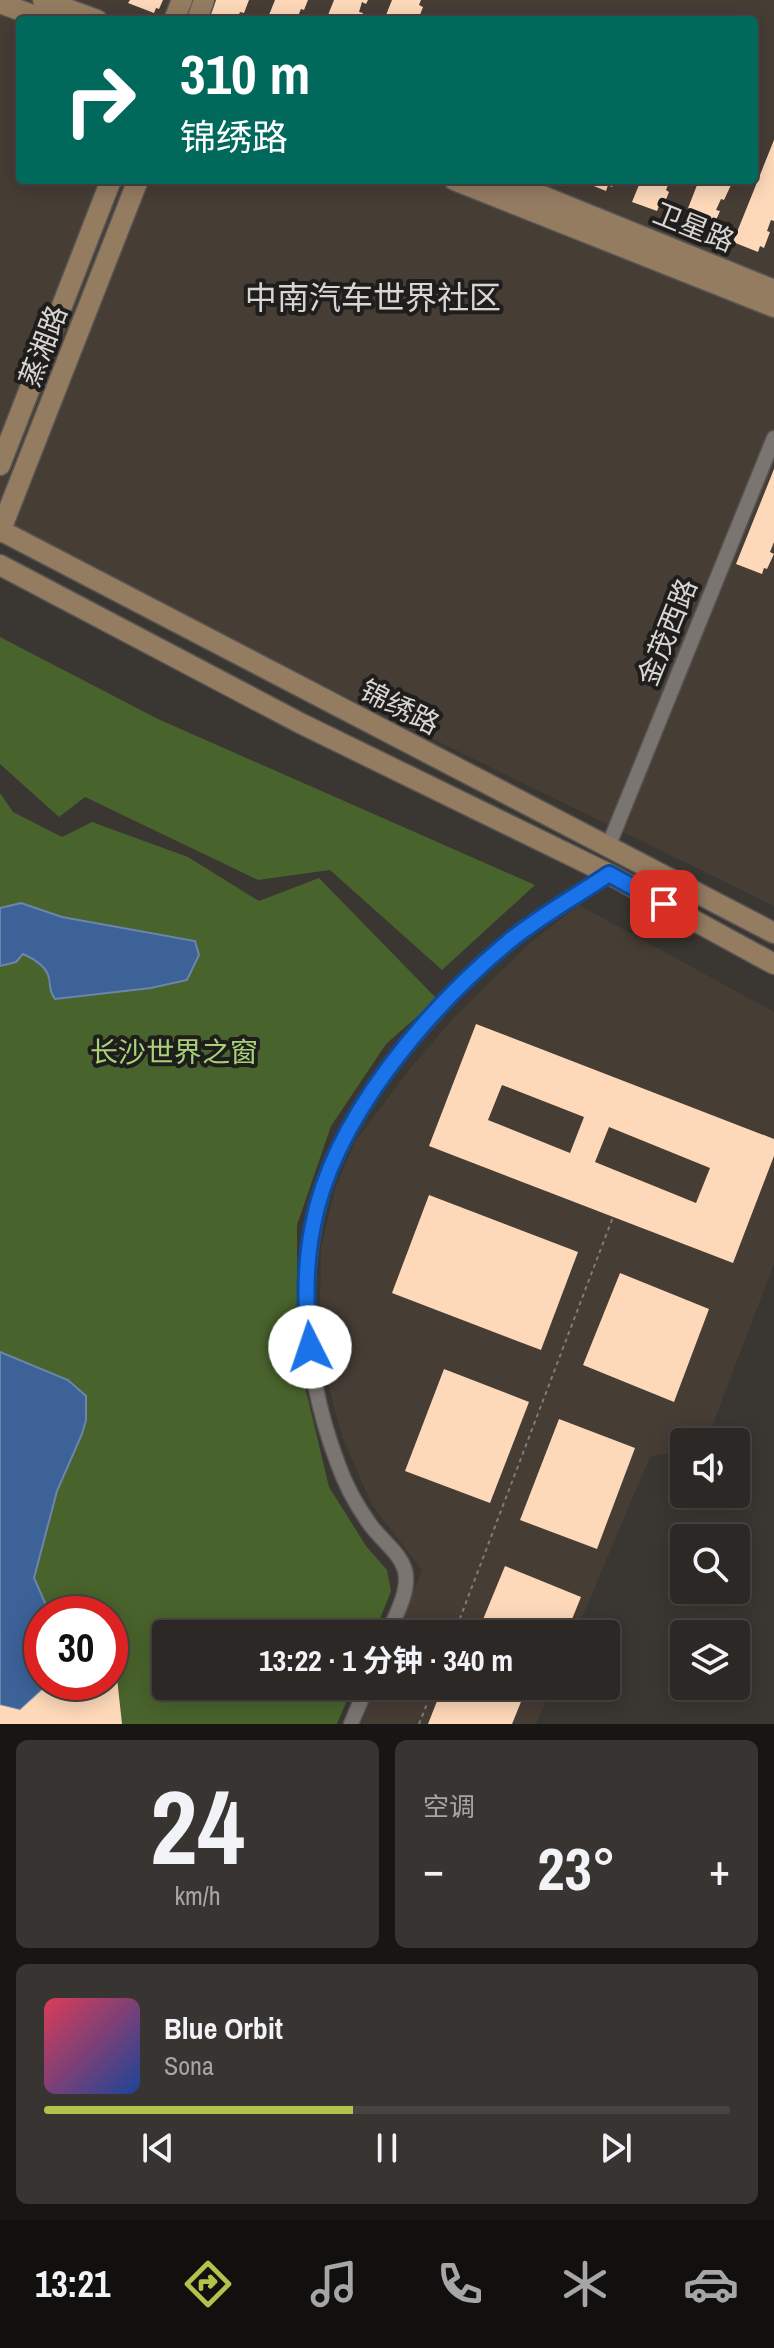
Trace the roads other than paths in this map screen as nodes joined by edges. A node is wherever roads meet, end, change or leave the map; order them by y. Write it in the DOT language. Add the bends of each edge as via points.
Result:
graph roads {
  1 [pos="43,0"];
  2 [pos="0,3"];
  3 [pos="35,16"];
  4 [pos="86,16"];
  5 [pos="109,184"];
  6 [pos="136,184"];
  7 [pos="464,184"];
  8 [pos="513,184"];
  9 [pos="774,290"];
  10 [pos="774,307"];
  11 [pos="774,438"];
  12 [pos="0,465"];
  13 [pos="0,530"];
  14 [pos="0,565"];
  15 [pos="608,847"];
  16 [pos="609,874"];
  17 [pos="774,933"];
  18 [pos="774,964"];
  19 [pos="394,1620"];
  20 [pos="361,1700"];
  21 [pos="351,1724"];
  1 -- 4 [label="main road"];
  2 -- 3 [label="main road"];
  5 -- 12 [label="main road, 蒸湘路"];
  6 -- 13 [label="main road, 蒸湘路"];
  7 -- 10 [label="main road"];
  8 -- 9 [label="main road, 卫星路"];
  11 -- 15 [label="street, 金茂西路"];
  13 -- 15 [label="main road, 锦绣路"];
  14 -- 16 [label="main road, 锦绣路" via="300,723"];
  15 -- 17 [label="main road, 锦绣路"];
  16 -- 18 [label="main road, 锦绣路"];
  16 -- 19 [label="street" via="509,941 458,988 396,1058 351,1123 313,1224 307,1278 315,1390 338,1466 369,1524 397,1555 406,1574"];
  20 -- 21 [label="street"];
}
